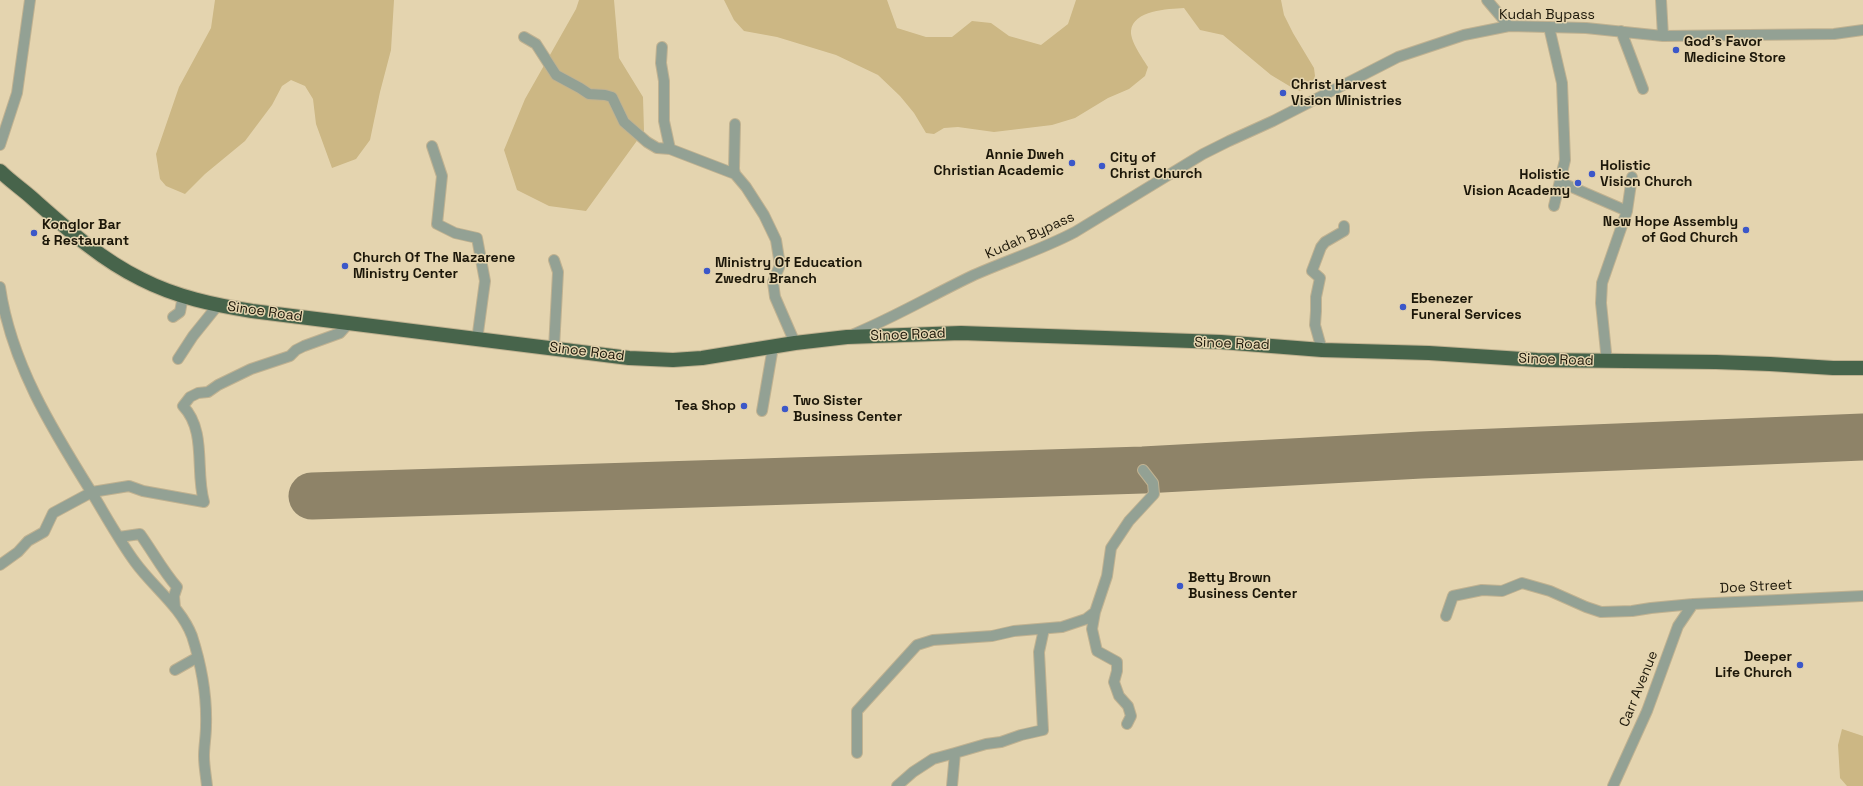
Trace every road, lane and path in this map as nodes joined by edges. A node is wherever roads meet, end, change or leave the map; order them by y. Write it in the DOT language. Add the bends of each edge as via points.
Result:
graph roads {
  1 [pos="30,0"];
  2 [pos="1487,0"];
  3 [pos="1661,0"];
  4 [pos="1509,26"];
  5 [pos="1549,27"];
  6 [pos="1863,30"];
  7 [pos="1621,31"];
  8 [pos="1663,36"];
  9 [pos="524,37"];
  10 [pos="662,47"];
  11 [pos="1643,89"];
  12 [pos="735,124"];
  13 [pos="0,145"];
  14 [pos="432,146"];
  15 [pos="670,149"];
  16 [pos="735,174"];
  17 [pos="2,175"];
  18 [pos="1632,176"];
  19 [pos="1560,182"];
  20 [pos="1554,206"];
  21 [pos="1627,211"];
  22 [pos="1344,226"];
  23 [pos="554,260"];
  24 [pos="0,287"];
  25 [pos="183,296"];
  26 [pos="218,305"];
  27 [pos="173,317"];
  28 [pos="349,323"];
  29 [pos="847,337"];
  30 [pos="477,340"];
  31 [pos="795,343"];
  32 [pos="773,347"];
  33 [pos="554,348"];
  34 [pos="1322,350"];
  35 [pos="178,359"];
  36 [pos="1607,362"];
  37 [pos="1863,368"];
  38 [pos="762,411"];
  39 [pos="1144,470"];
  40 [pos="92,492"];
  41 [pos="119,537"];
  42 [pos="0,565"];
  43 [pos="1863,596"];
  44 [pos="1693,604"];
  45 [pos="175,608"];
  46 [pos="1095,612"];
  47 [pos="1446,616"];
  48 [pos="1044,629"];
  49 [pos="198,657"];
  50 [pos="175,670"];
  51 [pos="1127,724"];
  52 [pos="857,753"];
  53 [pos="955,753"];
  54 [pos="1616,783"];
  55 [pos="207,786"];
  56 [pos="896,786"];
  57 [pos="952,786"];
  1 -- 13 [label="street" via="16,93"];
  2 -- 4 [label="street"];
  3 -- 8 [label="street"];
  4 -- 5 [label="street, Kudah Bypass"];
  4 -- 29 [label="street, Kudah Bypass" via="1464,35 1398,57 1203,154 1064,238 976,275"];
  5 -- 7 [label="street, Kudah Bypass"];
  5 -- 19 [label="street" via="1562,83 1565,160"];
  6 -- 8 [label="street, Kudah Bypass" via="1834,34"];
  7 -- 8 [label="street, Kudah Bypass"];
  7 -- 11 [label="street"];
  9 -- 15 [label="street" via="536,44 556,75 589,94 612,97 624,122 638,136 657,148"];
  10 -- 15 [label="street" via="664,121"];
  12 -- 16 [label="street"];
  14 -- 30 [label="street" via="442,176 437,224 455,233 477,238 485,281"];
  15 -- 16 [label="street"];
  16 -- 31 [label="street" via="764,215 776,240 780,264 773,282 775,297"];
  17 -- 25 [label="highway, Sinoe Road" via="99,254 141,280"];
  18 -- 21 [label="street"];
  19 -- 20 [label="street"];
  19 -- 21 [label="street"];
  21 -- 36 [label="street" via="1602,283 1601,303"];
  22 -- 34 [label="street" via="1344,231 1321,247 1312,271 1320,278 1315,325"];
  23 -- 33 [label="street" via="558,272"];
  24 -- 40 [label="street" via="4,314 34,394 58,440"];
  25 -- 26 [label="highway, Sinoe Road"];
  25 -- 27 [label="street" via="180,312"];
  26 -- 28 [label="highway, Sinoe Road"];
  26 -- 35 [label="street"];
  28 -- 30 [label="highway, Sinoe Road"];
  28 -- 40 [label="street" via="340,333 304,346 290,356 251,369 208,392 190,397 184,406 191,414 198,438 199,474 204,502 129,486"];
  29 -- 31 [label="highway, Sinoe Road"];
  29 -- 34 [label="highway, Sinoe Road" via="931,333 1059,335"];
  30 -- 33 [label="highway, Sinoe Road"];
  31 -- 32 [label="highway, Sinoe Road"];
  32 -- 33 [label="highway, Sinoe Road" via="673,360 629,358"];
  32 -- 38 [label="street"];
  34 -- 36 [label="highway, Sinoe Road"];
  36 -- 37 [label="highway, Sinoe Road" via="1716,362"];
  39 -- 46 [label="street" via="1153,483 1154,494 1128,521 1112,548 1107,576"];
  40 -- 41 [label="street"];
  40 -- 42 [label="street" via="52,513 44,532 28,541"];
  41 -- 45 [label="street" via="136,563"];
  41 -- 45 [label="street" via="140,534 166,575 177,587 174,596"];
  43 -- 44 [label="street, Doe Street"];
  44 -- 47 [label="street, Doe Street" via="1601,612 1550,591 1522,583 1502,591 1482,590 1454,596"];
  44 -- 54 [label="street, Carr Avenue" via="1678,626 1647,710"];
  45 -- 49 [label="street" via="191,635"];
  46 -- 48 [label="street" via="1086,619 1062,627"];
  46 -- 51 [label="street" via="1092,629 1097,651 1117,662 1114,682 1119,696 1128,706 1131,716"];
  48 -- 52 [label="street" via="934,640 917,645 858,711"];
  48 -- 53 [label="street" via="1039,652 1043,730"];
  49 -- 50 [label="street"];
  49 -- 55 [label="street" via="206,725 204,757"];
  53 -- 56 [label="street" via="933,759"];
  53 -- 57 [label="street"];
}
